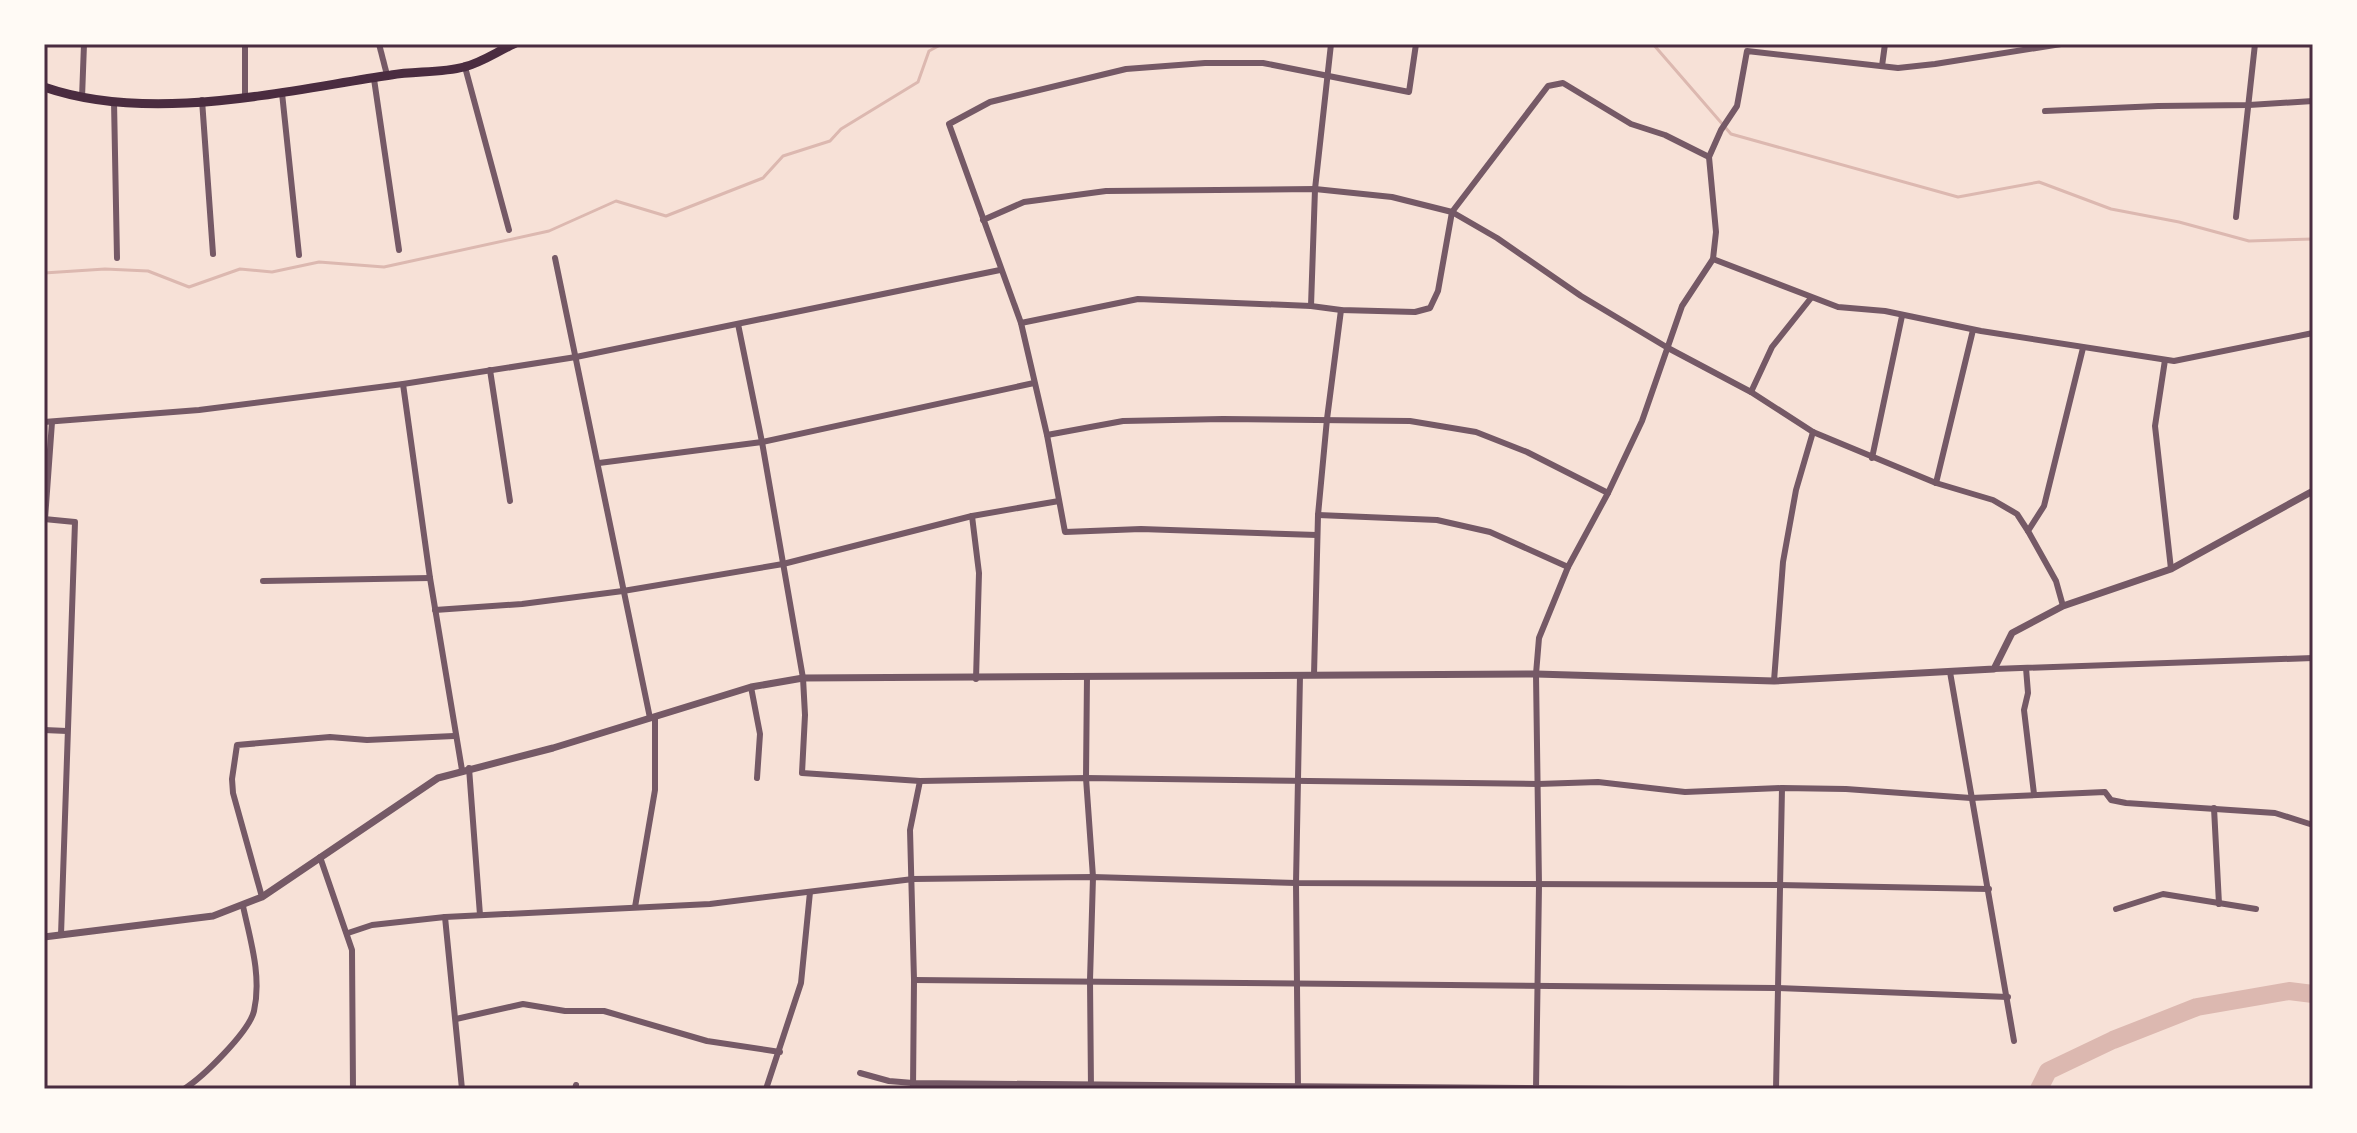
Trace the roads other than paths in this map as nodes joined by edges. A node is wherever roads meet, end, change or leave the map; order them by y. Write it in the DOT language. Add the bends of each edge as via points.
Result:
graph roads {
  1 [pos="84,44"];
  2 [pos="245,44"];
  3 [pos="379,44"];
  4 [pos="514,44"];
  5 [pos="1331,44"];
  6 [pos="1416,44"];
  7 [pos="1885,44"];
  8 [pos="2061,44"];
  9 [pos="2255,44"];
  10 [pos="1882,66"];
  11 [pos="465,67"];
  12 [pos="387,75"];
  13 [pos="1326,75"];
  14 [pos="374,79"];
  15 [pos="44,87"];
  16 [pos="282,93"];
  17 [pos="82,98"];
  18 [pos="245,98"];
  19 [pos="202,100"];
  20 [pos="114,101"];
  21 [pos="2313,101"];
  22 [pos="2249,105"];
  23 [pos="2045,111"];
  24 [pos="1709,157"];
  25 [pos="1315,189"];
  26 [pos="1452,212"];
  27 [pos="2236,217"];
  28 [pos="983,220"];
  29 [pos="509,230"];
  30 [pos="399,250"];
  31 [pos="213,254"];
  32 [pos="299,255"];
  33 [pos="117,258"];
  34 [pos="555,258"];
  35 [pos="1713,259"];
  36 [pos="1000,270"];
  37 [pos="1811,298"];
  38 [pos="1311,306"];
  39 [pos="1341,310"];
  40 [pos="1902,316"];
  41 [pos="1021,323"];
  42 [pos="738,324"];
  43 [pos="1973,330"];
  44 [pos="2313,333"];
  45 [pos="1668,348"];
  46 [pos="2083,348"];
  47 [pos="576,357"];
  48 [pos="2165,360"];
  49 [pos="490,370"];
  50 [pos="1034,383"];
  51 [pos="403,384"];
  52 [pos="1751,392"];
  53 [pos="1327,419"];
  54 [pos="48,422"];
  55 [pos="1813,432"];
  56 [pos="1047,435"];
  57 [pos="762,442"];
  58 [pos="1872,458"];
  59 [pos="599,463"];
  60 [pos="1936,483"];
  61 [pos="2313,491"];
  62 [pos="1608,493"];
  63 [pos="510,501"];
  64 [pos="1059,501"];
  65 [pos="1318,515"];
  66 [pos="972,516"];
  67 [pos="44,519"];
  68 [pos="2028,531"];
  69 [pos="1317,535"];
  70 [pos="783,564"];
  71 [pos="1568,567"];
  72 [pos="2171,569"];
  73 [pos="430,578"];
  74 [pos="263,581"];
  75 [pos="623,591"];
  76 [pos="2063,606"];
  77 [pos="435,610"];
  78 [pos="2313,658"];
  79 [pos="2026,668"];
  80 [pos="1994,669"];
  81 [pos="1950,672"];
  82 [pos="1536,674"];
  83 [pos="1300,675"];
  84 [pos="1314,675"];
  85 [pos="1087,676"];
  86 [pos="803,678"];
  87 [pos="976,679"];
  88 [pos="1774,681"];
  89 [pos="751,687"];
  90 [pos="653,718"];
  91 [pos="44,730"];
  92 [pos="67,731"];
  93 [pos="454,736"];
  94 [pos="465,769"];
  95 [pos="757,778"];
  96 [pos="1086,778"];
  97 [pos="1299,779"];
  98 [pos="920,781"];
  99 [pos="1538,784"];
  100 [pos="1782,788"];
  101 [pos="2034,794"];
  102 [pos="1971,798"];
  103 [pos="2214,808"];
  104 [pos="2313,825"];
  105 [pos="320,857"];
  106 [pos="1093,877"];
  107 [pos="913,879"];
  108 [pos="1296,883"];
  109 [pos="1539,885"];
  110 [pos="1779,885"];
  111 [pos="1989,889"];
  112 [pos="810,892"];
  113 [pos="262,897"];
  114 [pos="2219,904"];
  115 [pos="243,906"];
  116 [pos="635,907"];
  117 [pos="2116,909"];
  118 [pos="2256,909"];
  119 [pos="480,915"];
  120 [pos="445,917"];
  121 [pos="348,933"];
  122 [pos="61,935"];
  123 [pos="44,937"];
  124 [pos="914,980"];
  125 [pos="1090,980"];
  126 [pos="1297,983"];
  127 [pos="1536,987"];
  128 [pos="1776,988"];
  129 [pos="2008,997"];
  130 [pos="456,1019"];
  131 [pos="2014,1041"];
  132 [pos="780,1052"];
  133 [pos="860,1073"];
  134 [pos="913,1086"];
  135 [pos="1091,1087"];
  136 [pos="1298,1088"];
  137 [pos="1536,1088"];
  138 [pos="184,1089"];
  139 [pos="353,1089"];
  140 [pos="462,1089"];
  141 [pos="766,1089"];
  142 [pos="1631,1089"];
  143 [pos="1776,1089"];
  1 -- 17 [label="street"];
  2 -- 18 [label="street"];
  3 -- 12 [label="street"];
  4 -- 11 [label="main road"];
  5 -- 13 [label="street"];
  6 -- 13 [label="street" via="1409,92"];
  7 -- 10 [label="street"];
  8 -- 10 [label="street" via="1935,64"];
  9 -- 22 [label="street"];
  10 -- 24 [label="street" via="1747,51 1737,106"];
  11 -- 12 [label="main road"];
  11 -- 29 [label="street"];
  12 -- 14 [label="main road"];
  13 -- 25 [label="street"];
  13 -- 28 [label="street" via="1263,63 1126,69 990,102 949,124"];
  14 -- 16 [label="main road"];
  14 -- 30 [label="street"];
  15 -- 17 [label="main road"];
  16 -- 18 [label="main road"];
  16 -- 32 [label="street"];
  17 -- 20 [label="main road"];
  18 -- 19 [label="main road"];
  19 -- 20 [label="main road"];
  19 -- 31 [label="street"];
  20 -- 33 [label="street"];
  21 -- 22 [label="street"];
  22 -- 23 [label="street"];
  22 -- 27 [label="street"];
  24 -- 26 [label="street" via="1631,124 1563,83 1548,86"];
  24 -- 35 [label="street" via="1716,232"];
  25 -- 26 [label="street" via="1392,197"];
  25 -- 28 [label="street" via="1106,191 1024,202"];
  25 -- 38 [label="street"];
  26 -- 39 [label="street" via="1438,291 1430,308"];
  26 -- 45 [label="street"];
  28 -- 36 [label="street"];
  34 -- 47 [label="street"];
  35 -- 37 [label="street"];
  35 -- 45 [label="street" via="1682,306"];
  36 -- 41 [label="street"];
  36 -- 42 [label="street"];
  37 -- 40 [label="street"];
  37 -- 52 [label="street" via="1772,347"];
  38 -- 39 [label="street"];
  38 -- 41 [label="street" via="1138,299"];
  39 -- 53 [label="street"];
  40 -- 43 [label="street"];
  40 -- 58 [label="street"];
  41 -- 50 [label="street"];
  42 -- 47 [label="street"];
  42 -- 57 [label="street"];
  43 -- 46 [label="street"];
  43 -- 60 [label="street"];
  44 -- 48 [label="street"];
  45 -- 52 [label="street"];
  45 -- 62 [label="street"];
  46 -- 48 [label="street"];
  46 -- 68 [label="street" via="2044,506"];
  47 -- 49 [label="street"];
  47 -- 59 [label="street"];
  48 -- 72 [label="street" via="2155,426"];
  49 -- 51 [label="street"];
  49 -- 63 [label="street"];
  50 -- 56 [label="street"];
  50 -- 57 [label="street"];
  51 -- 54 [label="street" via="199,410"];
  51 -- 73 [label="street"];
  52 -- 55 [label="street"];
  53 -- 56 [label="street" via="1123,421"];
  53 -- 62 [label="street" via="1410,421 1476,432"];
  53 -- 65 [label="street"];
  54 -- 67 [label="street"];
  55 -- 58 [label="street"];
  55 -- 88 [label="street" via="1783,562"];
  56 -- 64 [label="street"];
  57 -- 59 [label="street"];
  57 -- 70 [label="street"];
  58 -- 60 [label="street"];
  59 -- 75 [label="street"];
  60 -- 68 [label="street" via="1993,500 2017,514"];
  61 -- 72 [label="street"];
  62 -- 71 [label="street"];
  64 -- 66 [label="street"];
  64 -- 69 [label="street" via="1065,532"];
  65 -- 69 [label="street"];
  65 -- 71 [label="street" via="1437,520 1490,532"];
  66 -- 70 [label="street"];
  66 -- 87 [label="street" via="979,573"];
  67 -- 92 [label="street" via="75,522"];
  68 -- 76 [label="street" via="2056,581"];
  69 -- 84 [label="street"];
  70 -- 75 [label="street"];
  70 -- 86 [label="street"];
  71 -- 82 [label="street" via="1539,638"];
  72 -- 76 [label="street"];
  73 -- 74 [label="street"];
  73 -- 77 [label="street"];
  75 -- 77 [label="street"];
  75 -- 90 [label="street"];
  76 -- 80 [label="street" via="2012,633"];
  77 -- 93 [label="street"];
  78 -- 79 [label="street"];
  79 -- 80 [label="street"];
  79 -- 101 [label="street" via="2024,710"];
  80 -- 81 [label="street"];
  81 -- 88 [label="street"];
  81 -- 102 [label="street"];
  82 -- 84 [label="street"];
  82 -- 88 [label="street"];
  82 -- 99 [label="street"];
  83 -- 84 [label="street"];
  83 -- 85 [label="street"];
  83 -- 97 [label="street"];
  85 -- 87 [label="street"];
  85 -- 96 [label="street"];
  86 -- 87 [label="street"];
  86 -- 89 [label="street"];
  86 -- 98 [label="street" via="802,773"];
  89 -- 90 [label="street"];
  89 -- 95 [label="street" via="760,734"];
  90 -- 94 [label="street"];
  90 -- 116 [label="street" via="655,790"];
  91 -- 92 [label="street"];
  92 -- 122 [label="street"];
  93 -- 94 [label="street"];
  93 -- 113 [label="street" via="330,737 237,745 233,793"];
  94 -- 105 [label="street" via="438,778"];
  94 -- 119 [label="street"];
  96 -- 97 [label="street"];
  96 -- 98 [label="street"];
  96 -- 106 [label="street"];
  97 -- 99 [label="street"];
  97 -- 108 [label="street"];
  98 -- 107 [label="street" via="910,830"];
  99 -- 100 [label="street" via="1598,782 1685,792"];
  99 -- 109 [label="street"];
  100 -- 102 [label="street"];
  100 -- 110 [label="street"];
  101 -- 102 [label="street"];
  101 -- 103 [label="street" via="2105,792 2111,800 2126,803"];
  102 -- 111 [label="street"];
  103 -- 104 [label="street" via="2275,813"];
  103 -- 114 [label="street"];
  105 -- 113 [label="street"];
  105 -- 121 [label="street"];
  106 -- 107 [label="street"];
  106 -- 108 [label="street"];
  106 -- 125 [label="street"];
  107 -- 112 [label="street"];
  107 -- 124 [label="street"];
  108 -- 109 [label="street"];
  108 -- 126 [label="street"];
  109 -- 110 [label="street"];
  109 -- 127 [label="street"];
  110 -- 111 [label="street"];
  110 -- 128 [label="street"];
  111 -- 129 [label="street"];
  112 -- 116 [label="street"];
  112 -- 132 [label="street" via="801,983"];
  113 -- 115 [label="street"];
  114 -- 117 [label="street" via="2163,894"];
  114 -- 118 [label="street"];
  115 -- 122 [label="street" via="213,916"];
  115 -- 138 [label="street" via="256,962 254,1013 226,1051"];
  116 -- 119 [label="street"];
  119 -- 120 [label="street"];
  120 -- 121 [label="street"];
  120 -- 130 [label="street"];
  121 -- 139 [label="street"];
  122 -- 123 [label="street"];
  124 -- 125 [label="street"];
  124 -- 134 [label="street"];
  125 -- 126 [label="street"];
  125 -- 135 [label="street"];
  126 -- 127 [label="street"];
  126 -- 136 [label="street"];
  127 -- 128 [label="street"];
  127 -- 137 [label="street"];
  128 -- 129 [label="street"];
  128 -- 143 [label="street"];
  129 -- 131 [label="street"];
  130 -- 132 [label="street" via="523,1004 604,1011 707,1041"];
  130 -- 140 [label="street"];
  132 -- 141 [label="street"];
  133 -- 134 [label="street"];
  134 -- 135 [label="street"];
  135 -- 136 [label="street"];
  136 -- 137 [label="street"];
  137 -- 142 [label="street"];
}
